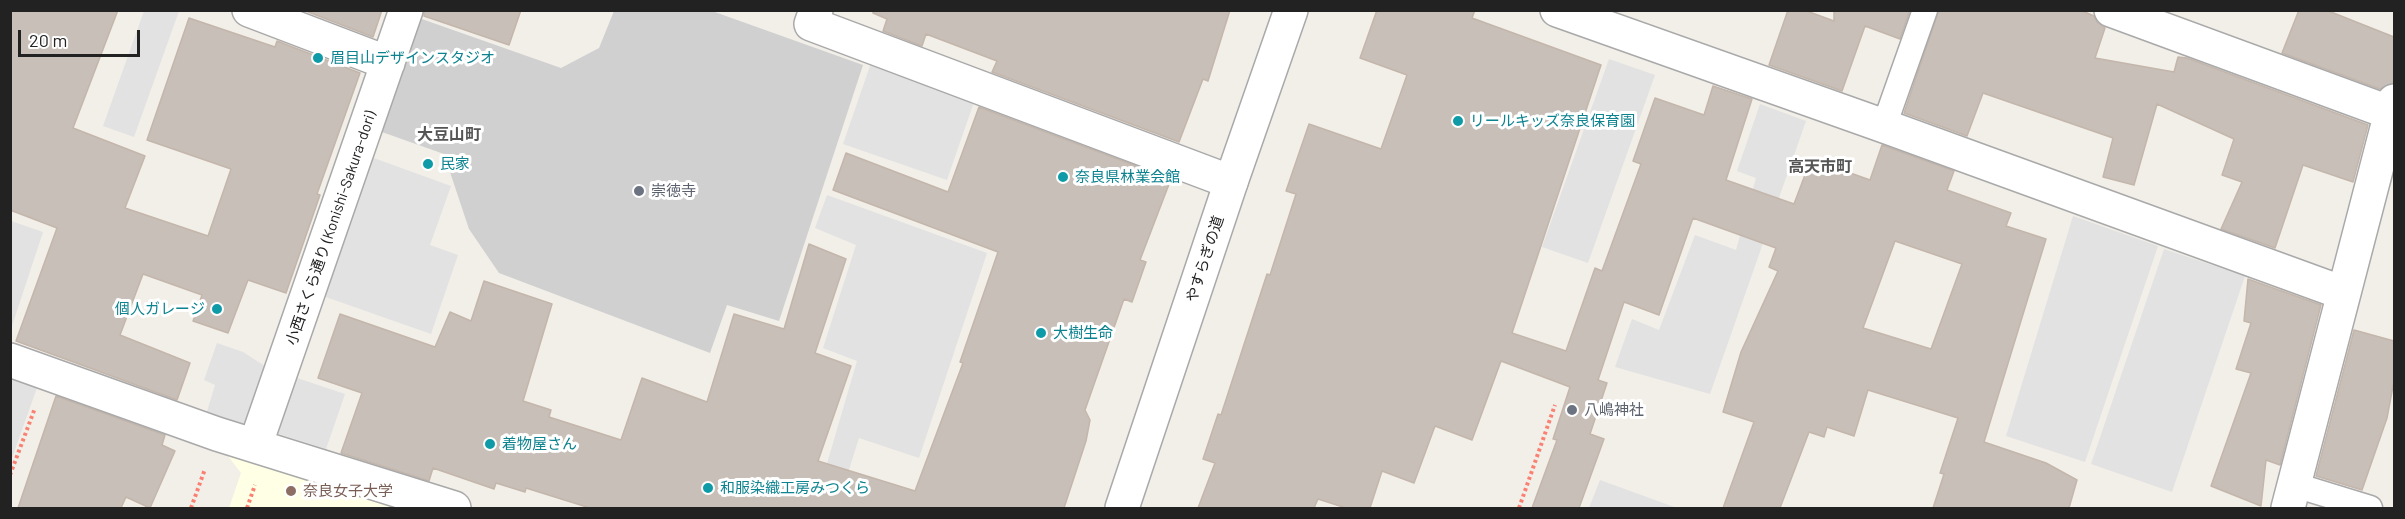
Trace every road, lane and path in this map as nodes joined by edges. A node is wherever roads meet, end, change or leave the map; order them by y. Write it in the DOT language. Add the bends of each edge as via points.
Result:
graph roads {
  1 [pos="249,10"];
  2 [pos="406,10"];
  3 [pos="816,10"];
  4 [pos="1291,10"];
  5 [pos="1925,10"];
  6 [pos="2111,10"];
  7 [pos="1568,12"];
  8 [pos="388,63"];
  9 [pos="2393,107"];
  10 [pos="1884,126"];
  11 [pos="1231,182"];
  12 [pos="2343,293"];
  13 [pos="10,360"];
  14 [pos="49,374"];
  15 [pos="1555,405"];
  16 [pos="256,462"];
  17 [pos="10,475"];
  18 [pos="2291,497"];
  19 [pos="247,508"];
  20 [pos="454,508"];
  21 [pos="1122,508"];
  22 [pos="1519,508"];
  23 [pos="2370,508"];
  1 -- 8 [label="street"];
  2 -- 8 [label="street, 小西さくら通り (Konishi-Sakura-dori)"];
  3 -- 11 [label="street" via="811,24"];
  4 -- 11 [label="street, やすらぎの道"];
  5 -- 10 [label="lane"];
  6 -- 9 [label="street"];
  7 -- 10 [label="street"];
  8 -- 16 [label="street, 小西さくら通り (Konishi-Sakura-dori)"];
  9 -- 12 [label="street"];
  10 -- 12 [label="street"];
  11 -- 21 [label="street, やすらぎの道"];
  12 -- 18 [label="street"];
  13 -- 14 [label="street"];
  14 -- 16 [label="street"];
  14 -- 17 [label="path"];
  15 -- 22 [label="path"];
  16 -- 19 [label="path"];
  16 -- 20 [label="street"];
  18 -- 23 [label="lane"];
}
